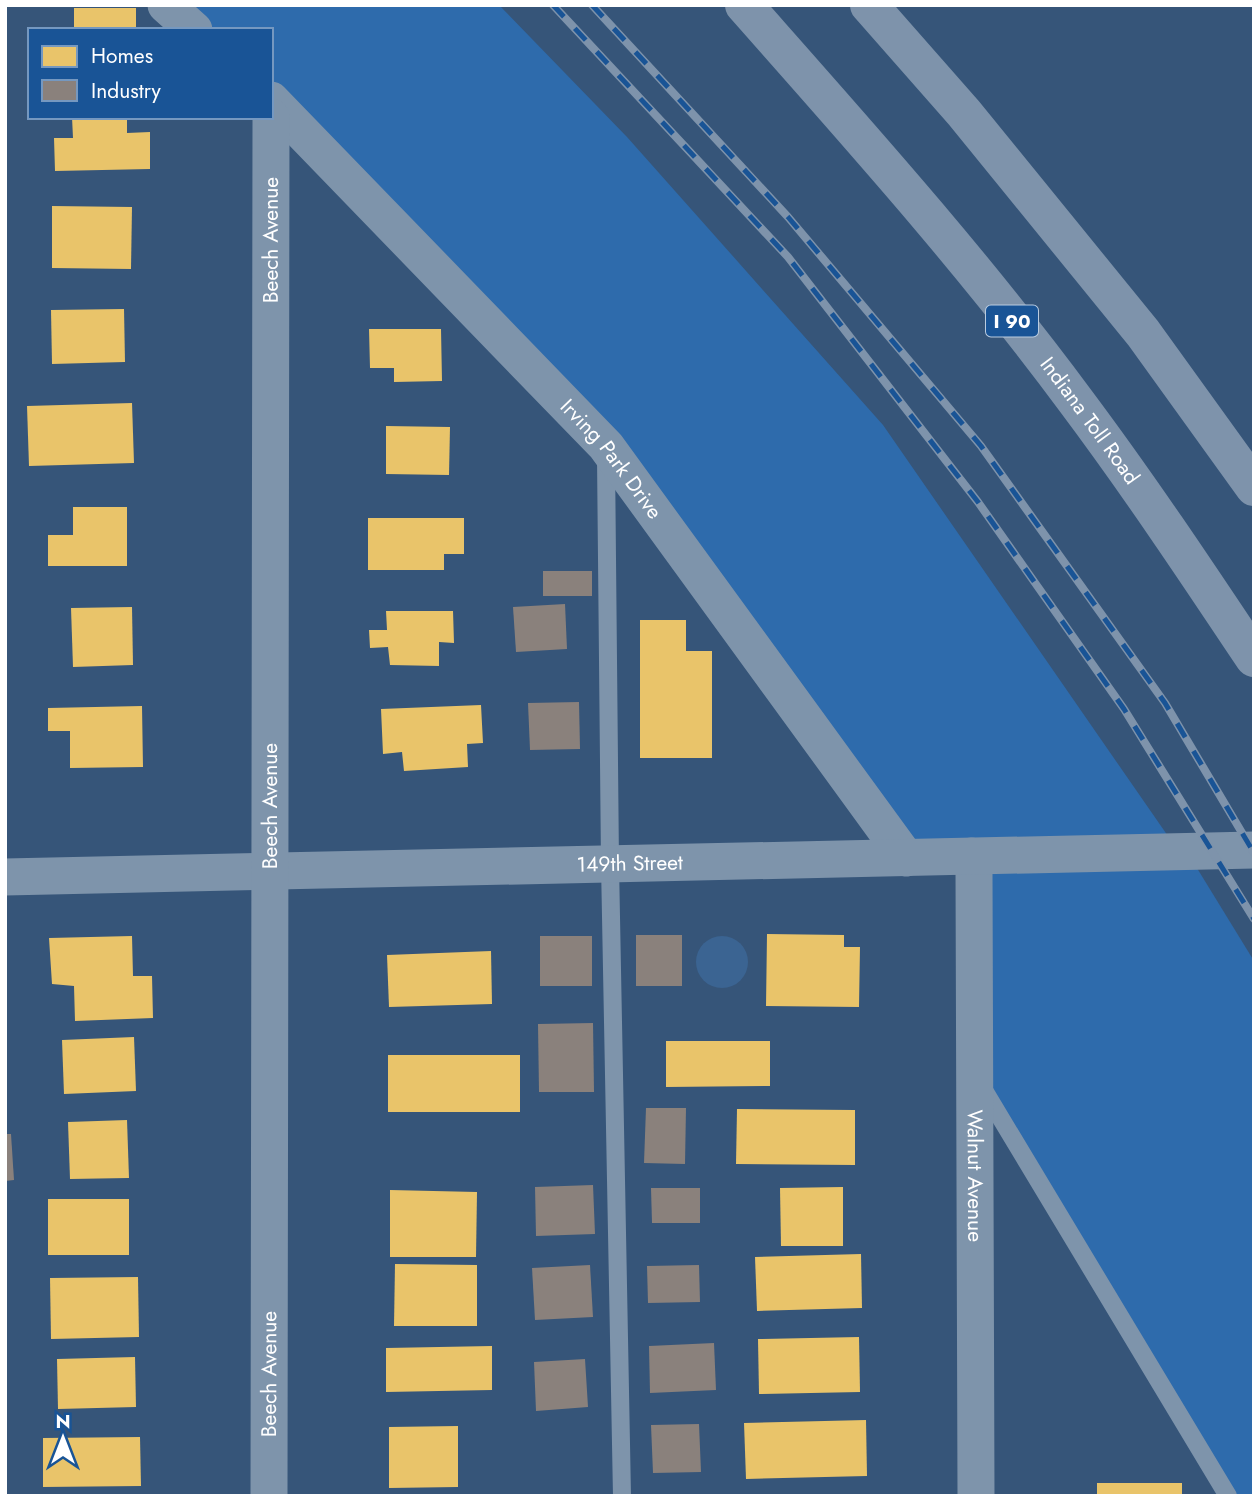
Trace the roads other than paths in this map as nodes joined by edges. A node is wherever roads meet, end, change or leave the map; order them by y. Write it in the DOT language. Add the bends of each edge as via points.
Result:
graph roads {
  1 [pos="166,5"];
  2 [pos="744,5"];
  3 [pos="869,5"];
  4 [pos="192,28"];
  5 [pos="273,102"];
  6 [pos="271,119"];
  7 [pos="606,446"];
  8 [pos="1254,487"];
  9 [pos="1254,658"];
  10 [pos="1254,850"];
  11 [pos="971,856"];
  12 [pos="906,858"];
  13 [pos="610,864"];
  14 [pos="270,872"];
  15 [pos="5,877"];
  16 [pos="973,1072"];
  17 [pos="269,1496"];
  18 [pos="622,1496"];
  19 [pos="976,1496"];
  20 [pos="1228,1496"];
  1 -- 4 [label="street"];
  2 -- 9 [label="highway, Indiana Toll Road / I 90" via="908,189 1075,399"];
  3 -- 8 [label="highway" via="964,113 1143,333"];
  5 -- 7 [label="street, Irving Park Drive"];
  6 -- 14 [label="street, Beech Avenue"];
  7 -- 12 [label="street, Irving Park Drive"];
  7 -- 13 [label="lane"];
  10 -- 11 [label="street, 149th Street"];
  11 -- 12 [label="street, 149th Street"];
  11 -- 16 [label="street, Walnut Avenue"];
  12 -- 13 [label="street, 149th Street"];
  13 -- 14 [label="street, 149th Street"];
  13 -- 18 [label="lane"];
  14 -- 15 [label="street, 149th Street"];
  14 -- 17 [label="street, Beech Avenue"];
  16 -- 19 [label="street, Walnut Avenue"];
  16 -- 20 [label="lane"];
}
